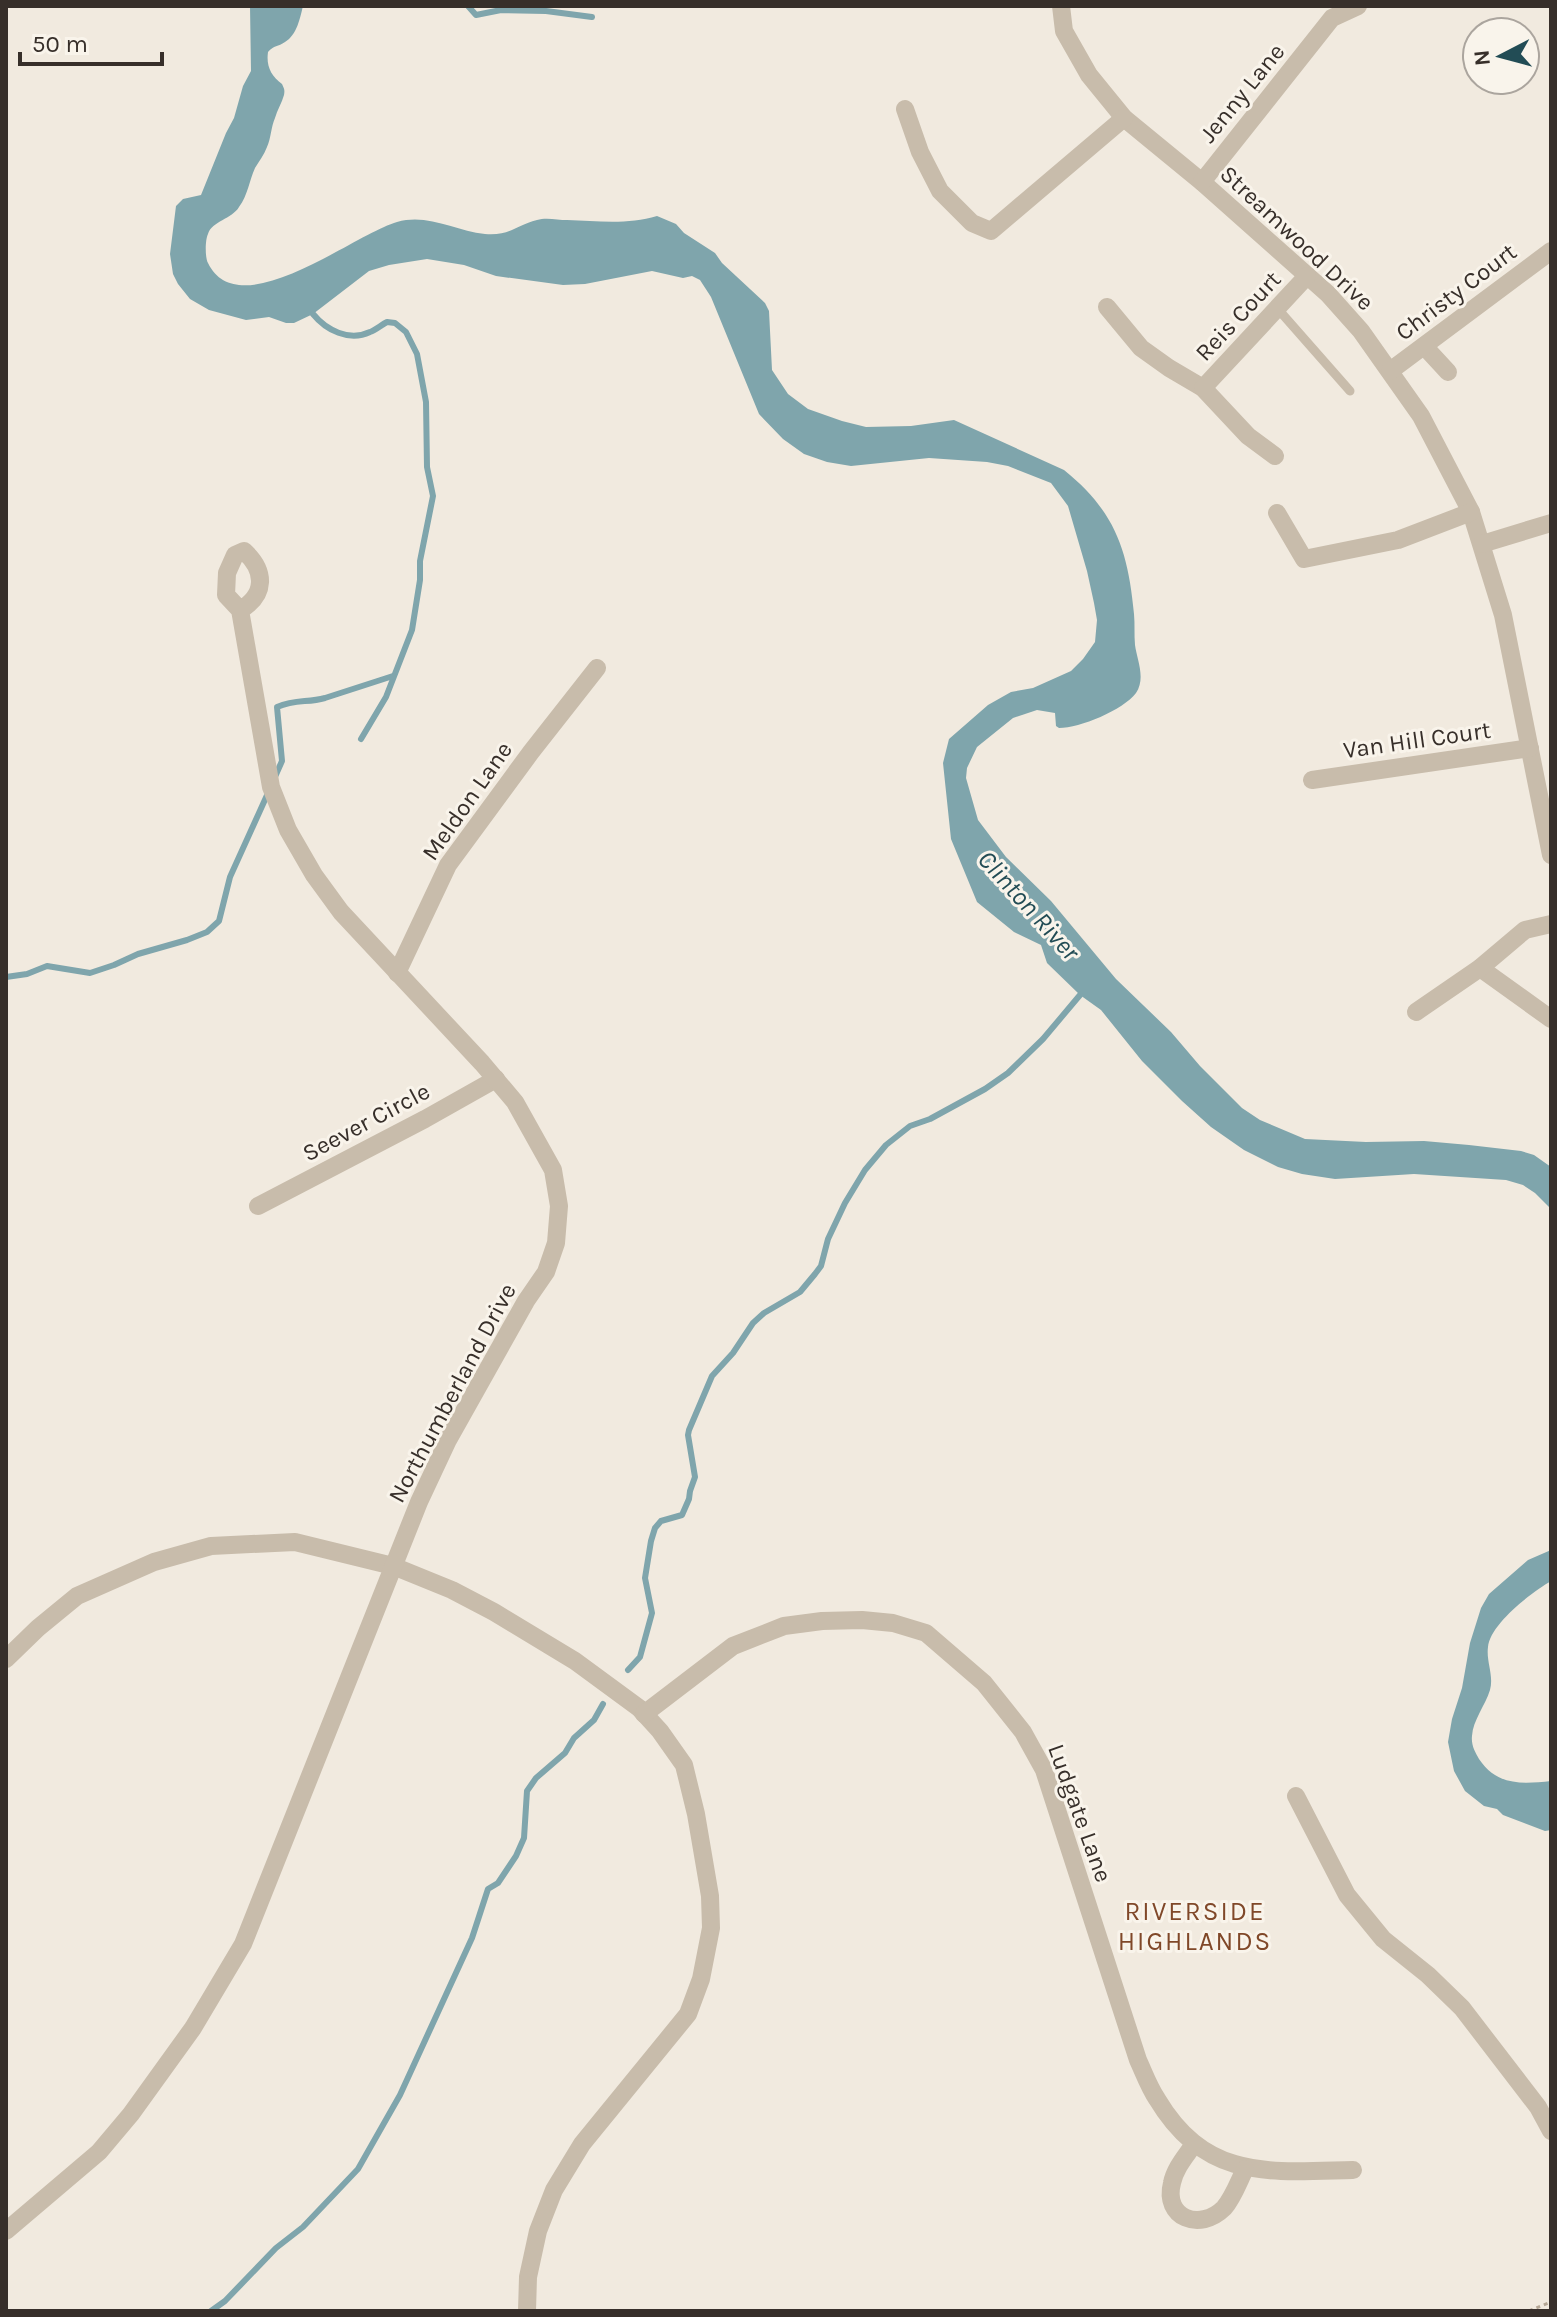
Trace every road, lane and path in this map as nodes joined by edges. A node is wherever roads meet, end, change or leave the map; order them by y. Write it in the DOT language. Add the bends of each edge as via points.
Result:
graph roads {
  1 [pos="1061,6"];
  2 [pos="1358,6"];
  3 [pos="905,109"];
  4 [pos="1124,118"];
  5 [pos="1202,182"];
  6 [pos="1551,251"];
  7 [pos="1307,276"];
  8 [pos="1107,307"];
  9 [pos="1277,308"];
  10 [pos="1424,346"];
  11 [pos="1390,371"];
  12 [pos="1448,372"];
  13 [pos="1203,388"];
  14 [pos="1350,391"];
  15 [pos="1275,456"];
  16 [pos="1471,512"];
  17 [pos="1277,513"];
  18 [pos="1551,523"];
  19 [pos="1482,544"];
  20 [pos="240,610"];
  21 [pos="597,668"];
  22 [pos="1538,761"];
  23 [pos="1312,780"];
  24 [pos="1551,855"];
  25 [pos="1551,924"];
  26 [pos="1480,968"];
  27 [pos="397,973"];
  28 [pos="1416,1012"];
  29 [pos="1551,1019"];
  30 [pos="496,1079"];
  31 [pos="258,1206"];
  32 [pos="393,1566"];
  33 [pos="6,1659"];
  34 [pos="644,1714"];
  35 [pos="1296,1796"];
  36 [pos="1551,2131"];
  37 [pos="1194,2144"];
  38 [pos="1245,2169"];
  39 [pos="1353,2170"];
  40 [pos="6,2231"];
  41 [pos="1551,2302"];
  42 [pos="527,2311"];
  43 [pos="1529,2311"];
  1 -- 4 [label="street, Streamwood Drive" via="1064,31 1089,75"];
  2 -- 5 [label="street, Jenny Lane" via="1332,18"];
  3 -- 4 [label="street" via="940,191 972,223 991,231"];
  4 -- 5 [label="street, Streamwood Drive"];
  5 -- 7 [label="street, Streamwood Drive"];
  6 -- 10 [label="street, Christy Court"];
  7 -- 9 [label="street, Reis Court"];
  7 -- 11 [label="street, Streamwood Drive" via="1361,331"];
  8 -- 13 [label="street, Reis Court" via="1141,348"];
  9 -- 13 [label="street, Reis Court"];
  9 -- 14 [label="lane"];
  10 -- 11 [label="street, Christy Court"];
  10 -- 12 [label="street"];
  11 -- 16 [label="street, Streamwood Drive" via="1421,416"];
  13 -- 15 [label="street, Reis Court"];
  16 -- 17 [label="street" via="1398,540 1304,559"];
  16 -- 19 [label="street, Streamwood Drive"];
  18 -- 19 [label="street"];
  19 -- 22 [label="street, Streamwood Drive"];
  20 -- 27 [label="street, Northumberland Drive" via="271,787 288,830 341,912"];
  21 -- 27 [label="street, Meldon Lane" via="448,865"];
  22 -- 23 [label="street, Van Hill Court"];
  22 -- 24 [label="street, Streamwood Drive"];
  25 -- 26 [label="street" via="1525,930"];
  26 -- 28 [label="street"];
  26 -- 29 [label="street"];
  27 -- 30 [label="street, Northumberland Drive"];
  30 -- 31 [label="street, Seever Circle"];
  30 -- 32 [label="street, Northumberland Drive" via="553,1170 559,1206 556,1243 546,1272 448,1440"];
  32 -- 33 [label="street" via="295,1542 211,1546 154,1562 77,1596"];
  32 -- 34 [label="street" via="494,1612 575,1661"];
  32 -- 40 [label="street, Northumberland Drive" via="243,1944 193,2028 131,2114 99,2152"];
  34 -- 37 [label="street, Ludgate Lane" via="733,1646 784,1626 893,1623 926,1633 947,1649 984,1683 1023,1732 1044,1770 1138,2060 1156,2098"];
  34 -- 42 [label="street" via="684,1765 710,1896 709,1941 688,2014 582,2144 554,2190 538,2231"];
  35 -- 36 [label="street" via="1347,1895 1383,1939 1462,2008"];
  37 -- 38 [label="street, Ludgate Lane"];
  37 -- 38 [label="street" via="1176,2170 1170,2195 1184,2217 1204,2221 1226,2206"];
  38 -- 39 [label="street, Ludgate Lane"];
  41 -- 43 [label="path"];
}
